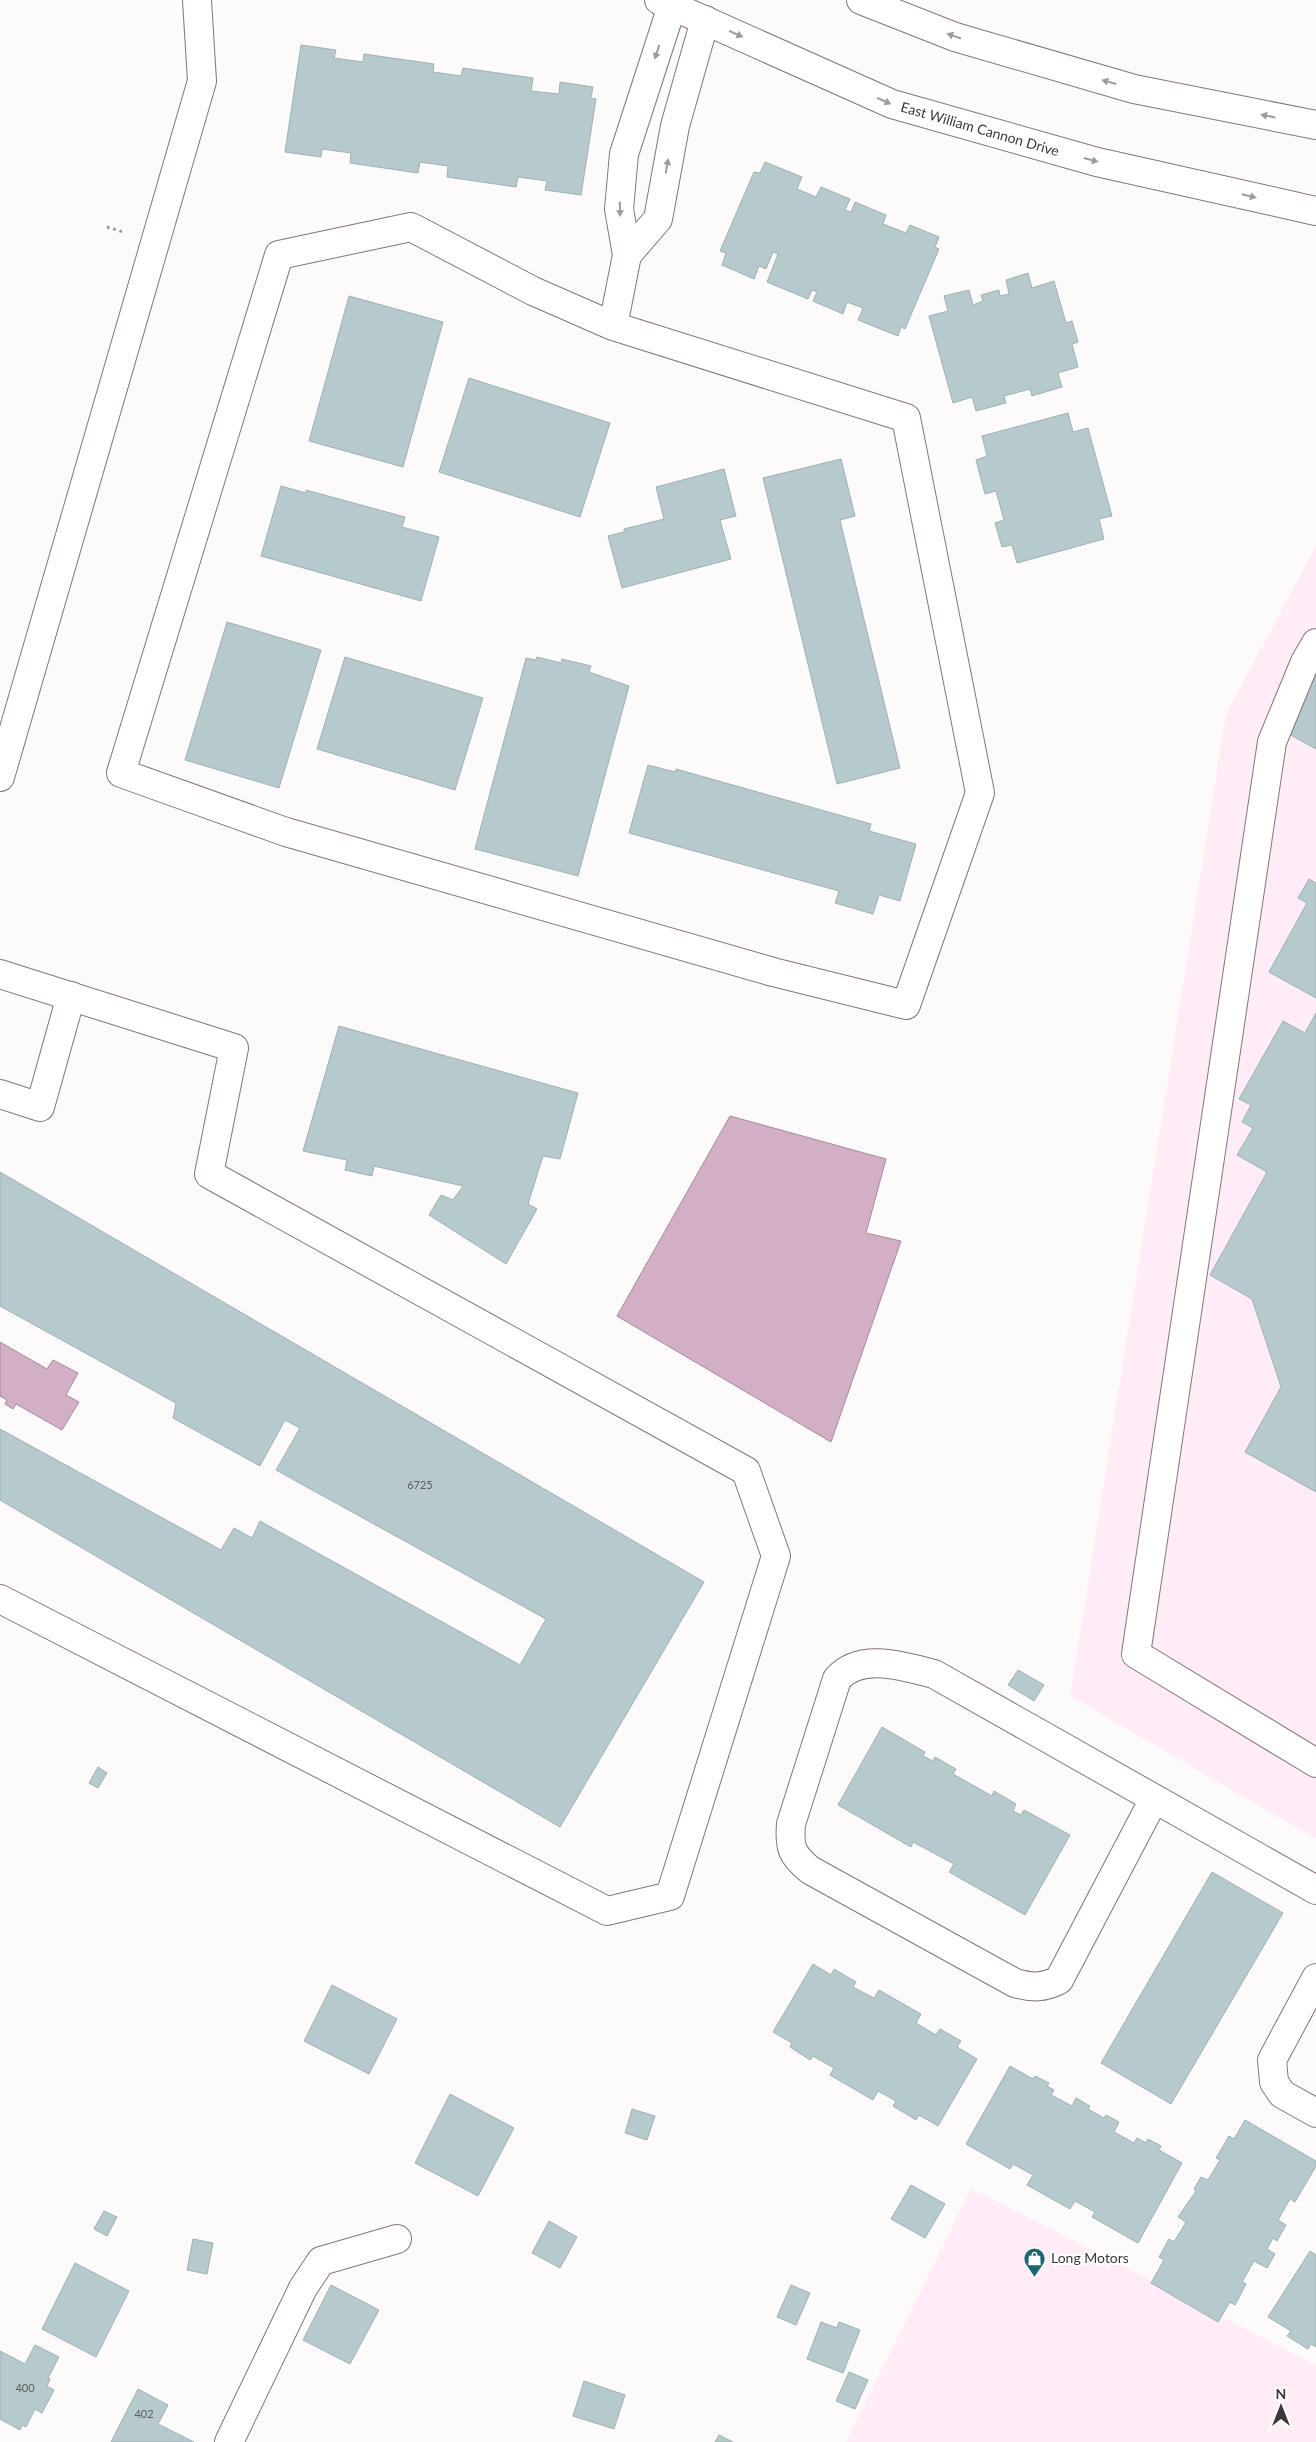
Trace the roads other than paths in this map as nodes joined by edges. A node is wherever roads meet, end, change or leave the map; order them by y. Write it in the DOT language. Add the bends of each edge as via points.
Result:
graph roads {
  1 [pos="196,0"];
  2 [pos="861,0"];
  3 [pos="666,3"];
  4 [pos="705,20"];
  5 [pos="1316,125"];
  6 [pos="1316,211"];
  7 [pos="627,255"];
  8 [pos="612,326"];
  9 [pos="1316,643"];
  10 [pos="0,777"];
  11 [pos="0,974"];
  12 [pos="71,996"];
  13 [pos="0,1094"];
  14 [pos="0,1598"];
  15 [pos="1316,1763"];
  16 [pos="1154,1799"];
  17 [pos="1316,1890"];
  18 [pos="1316,1978"];
  19 [pos="1316,2113"];
  20 [pos="397,2240"];
  21 [pos="229,2442"];
  1 -- 10 [label="main road" via="202,80"];
  5 -- 2 [label="main road, one-way" via="1134,89 955,37"];
  3 -- 4 [label="main road, East William Cannon Drive"];
  3 -- 7 [label="main road, one-way" via="624,154 618,209"];
  4 -- 6 [label="main road, East William Cannon Drive, one-way" via="892,104 1097,162"];
  7 -- 4 [label="main road, one-way" via="658,219 675,126"];
  7 -- 8 [label="main road"];
  8 -- 8 [label="main road" via="533,291 411,227 279,255 121,773 296,835 764,969 906,1005 980,793 906,418"];
  9 -- 15 [label="main road" via="1272,742 1136,1654"];
  11 -- 12 [label="main road"];
  12 -- 13 [label="main road" via="40,1107"];
  12 -- 14 [label="main road" via="234,1048 209,1174 746,1471 776,1556 670,1896 606,1911"];
  16 -- 16 [label="main road" via="934,1674 880,1663 860,1664 844,1670 837,1679 791,1824 790,1838 797,1859 810,1870 1015,1983 1031,1988 1048,1986 1059,1980"];
  16 -- 17 [label="main road"];
  18 -- 19 [label="main road" via="1272,2060 1274,2082 1282,2094"];
  20 -- 21 [label="main road" via="321,2261 303,2288"];
}
